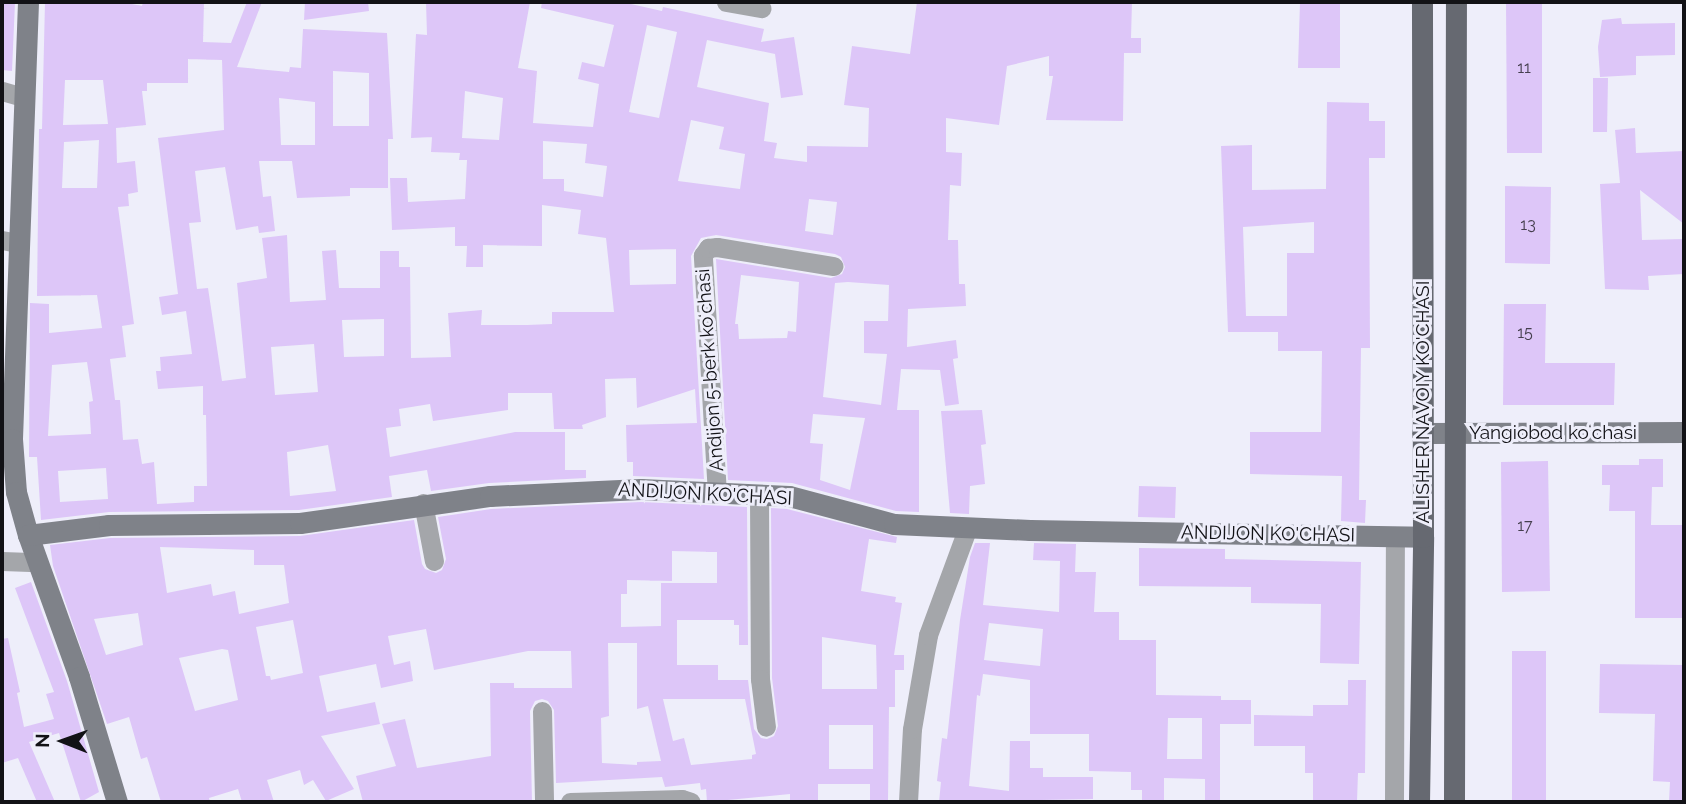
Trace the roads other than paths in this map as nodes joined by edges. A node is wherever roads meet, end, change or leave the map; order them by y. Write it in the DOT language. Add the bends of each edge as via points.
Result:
graph roads {
  1 [pos="28,2"];
  2 [pos="726,2"];
  3 [pos="1422,2"];
  4 [pos="1456,2"];
  5 [pos="761,8"];
  6 [pos="2,91"];
  7 [pos="23,97"];
  8 [pos="9,241"];
  9 [pos="833,266"];
  10 [pos="1684,432"];
  11 [pos="1422,433"];
  12 [pos="1455,434"];
  13 [pos="717,494"];
  14 [pos="759,495"];
  15 [pos="423,503"];
  16 [pos="968,527"];
  17 [pos="27,536"];
  18 [pos="1395,536"];
  19 [pos="1423,537"];
  20 [pos="2,561"];
  21 [pos="434,561"];
  22 [pos="37,562"];
  23 [pos="542,712"];
  24 [pos="766,727"];
  25 [pos="117,802"];
  26 [pos="544,802"];
  27 [pos="570,802"];
  28 [pos="691,802"];
  29 [pos="908,802"];
  30 [pos="1394,802"];
  31 [pos="1419,802"];
  32 [pos="1454,802"];
  1 -- 7 [label="street"];
  2 -- 5 [label="street"];
  3 -- 11 [label="main road, ALISHER NAVOIY KO'CHASI"];
  4 -- 12 [label="main road, ALISHER NAVOIY KO'CHASI"];
  6 -- 7 [label="street"];
  7 -- 8 [label="street"];
  8 -- 17 [label="street" via="12,439 16,492"];
  9 -- 13 [label="street, Аndijon 5-berk koʻchasi" via="717,247 708,248 703,255"];
  10 -- 12 [label="street, Yangiobod koʻchasi"];
  11 -- 12 [label="street, Yangiobod koʻchasi"];
  11 -- 19 [label="main road, ALISHER NAVOIY KO'CHASI"];
  12 -- 32 [label="main road, ALISHER NAVOIY KO'CHASI"];
  13 -- 14 [label="street, ANDIJON KO'CHASI"];
  13 -- 15 [label="street, ANDIJON KO'CHASI" via="601,489"];
  14 -- 16 [label="street, ANDIJON KO'CHASI" via="812,501 894,524"];
  14 -- 24 [label="street" via="760,679"];
  15 -- 17 [label="street, ANDIJON KO'CHASI" via="300,523 110,525"];
  15 -- 21 [label="street"];
  16 -- 18 [label="street, ANDIJON KO'CHASI"];
  16 -- 29 [label="street" via="928,635 912,729"];
  17 -- 22 [label="street"];
  18 -- 19 [label="street, ANDIJON KO'CHASI"];
  18 -- 30 [label="street"];
  19 -- 31 [label="main road, ALISHER NAVOIY KO'CHASI"];
  20 -- 22 [label="street"];
  22 -- 25 [label="street"];
  23 -- 26 [label="street"];
  27 -- 28 [label="street"];
}
